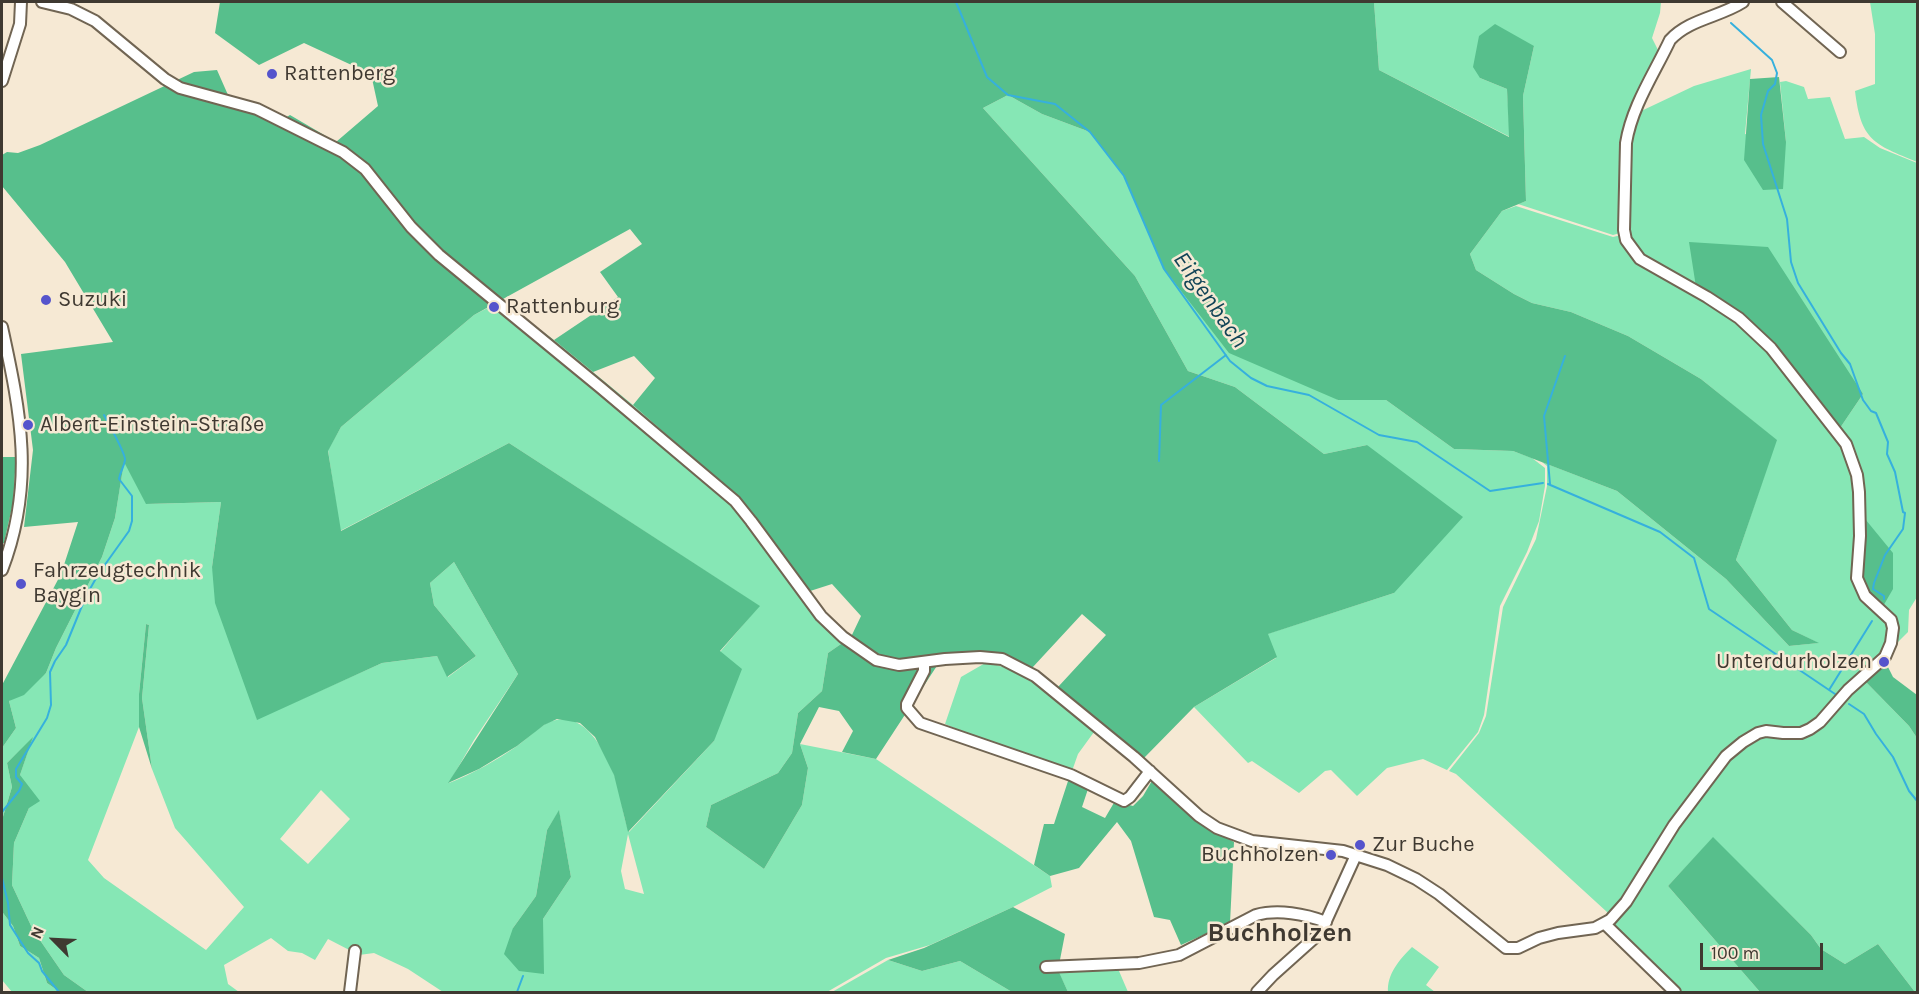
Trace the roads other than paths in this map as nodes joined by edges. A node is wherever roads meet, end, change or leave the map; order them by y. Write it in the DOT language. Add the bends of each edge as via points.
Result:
graph roads {
  1 [pos="21,2"];
  2 [pos="42,2"];
  3 [pos="1743,2"];
  4 [pos="1782,2"];
  5 [pos="1840,52"];
  6 [pos="2,81"];
  7 [pos="2,327"];
  8 [pos="2,570"];
  9 [pos="924,662"];
  10 [pos="1150,771"];
  11 [pos="1356,855"];
  12 [pos="1326,922"];
  13 [pos="1605,924"];
  14 [pos="355,951"];
  15 [pos="1046,967"];
  16 [pos="350,993"];
  17 [pos="1257,993"];
  18 [pos="1675,993"];
  1 -- 6 [label="street" via="20,24"];
  2 -- 9 [label="street" via="71,9 95,21 180,88 257,109 355,160 439,255 735,501 834,629 868,657 882,663"];
  3 -- 13 [label="street" via="1677,33 1636,106 1628,129 1626,240 1640,259 1707,297 1771,348 1846,444 1859,492 1857,578 1865,596 1886,615 1893,628 1891,644 1885,657 1810,729 1801,733 1758,733 1726,756 1674,825 1626,902"];
  4 -- 5 [label="street"];
  7 -- 8 [label="street" via="19,414 22,462 17,517"];
  9 -- 10 [label="street" via="1002,658 1024,669"];
  9 -- 10 [label="street" via="924,671 907,704 920,723 1071,775 1124,801"];
  10 -- 11 [label="street" via="1199,816 1234,836"];
  11 -- 12 [label="street"];
  11 -- 13 [label="street" via="1416,879 1506,948"];
  12 -- 15 [label="street" via="1301,914 1264,913 1179,955 1138,963"];
  12 -- 17 [label="street" via="1314,940"];
  13 -- 18 [label="street"];
  14 -- 16 [label="street"];
}
